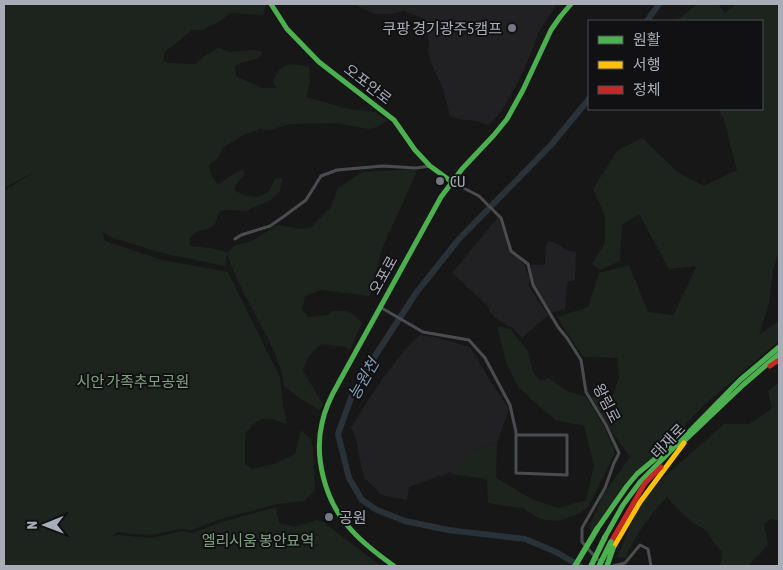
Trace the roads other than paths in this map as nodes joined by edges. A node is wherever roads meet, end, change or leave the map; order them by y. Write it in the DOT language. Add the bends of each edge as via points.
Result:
graph roads {
  1 [pos="271,4"];
  2 [pos="571,4"];
  3 [pos="430,166"];
  4 [pos="452,182"];
  5 [pos="235,239"];
  6 [pos="380,307"];
  7 [pos="779,347"];
  8 [pos="779,354"];
  9 [pos="779,360"];
  10 [pos="743,385"];
  11 [pos="516,435"];
  12 [pos="686,436"];
  13 [pos="394,566"];
  14 [pos="575,566"];
  15 [pos="591,566"];
  16 [pos="599,566"];
  17 [pos="607,566"];
  18 [pos="612,566"];
  19 [pos="651,566"];
  1 -- 3 [label="main road, 오포안로" via="301,44 394,120"];
  2 -- 4 [label="main road, 오포로" via="549,34 511,113"];
  3 -- 4 [label="main road, 오포안로"];
  3 -- 5 [label="street" via="337,170 321,176 306,200 270,226"];
  4 -- 6 [label="main road, 오포로"];
  4 -- 18 [label="street, 왕림로" via="479,196 501,218 511,251 528,264 532,285 581,360 586,392 619,453 605,488 582,528 582,542 597,559"];
  6 -- 11 [label="street" via="423,332 468,340 485,358 510,405"];
  6 -- 13 [label="main road, 오포로" via="325,412 320,453 325,480 339,513 360,538"];
  7 -- 12 [label="main road, 태재로" via="740,380"];
  8 -- 10 [label="main road, 태재로"];
  9 -- 10 [label="main road"];
  10 -- 12 [label="main road, 태재로"];
  11 -- 11 [label="street" via="516,473 567,474 567,435"];
  12 -- 14 [label="main road, bridge" via="637,474"];
  12 -- 15 [label="main road, 태재로, bridge" via="640,482 604,537"];
  12 -- 16 [label="main road, 태재로, bridge" via="645,483"];
  12 -- 17 [label="main road, bridge" via="640,502 613,548"];
  18 -- 19 [label="street, 왕림로" via="625,562 640,545 648,549"];
}
